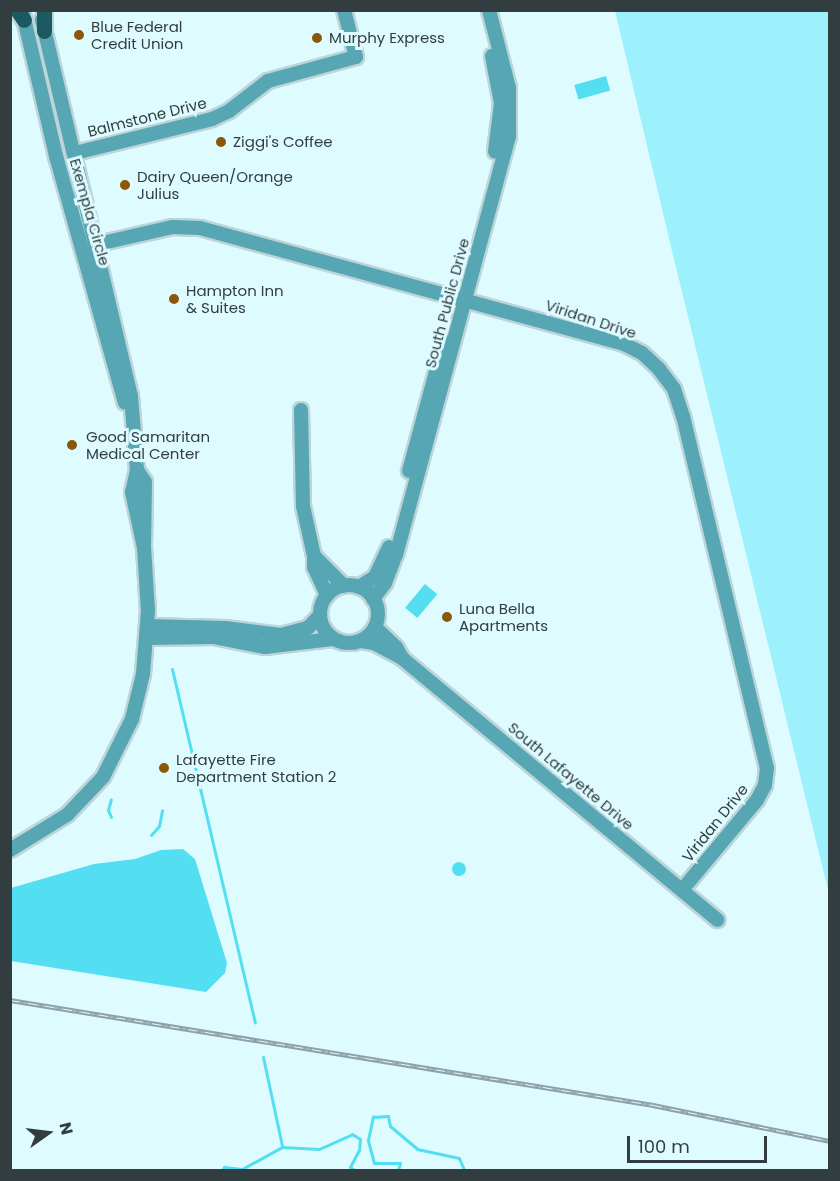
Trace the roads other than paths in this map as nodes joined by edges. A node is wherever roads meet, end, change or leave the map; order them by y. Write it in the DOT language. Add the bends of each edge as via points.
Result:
graph roads {
  1 [pos="39,10"];
  2 [pos="44,10"];
  3 [pos="344,10"];
  4 [pos="480,10"];
  5 [pos="489,10"];
  6 [pos="21,14"];
  7 [pos="44,31"];
  8 [pos="75,153"];
  9 [pos="98,244"];
  10 [pos="461,299"];
  11 [pos="301,410"];
  12 [pos="131,421"];
  13 [pos="314,556"];
  14 [pos="351,586"];
  15 [pos="327,595"];
  16 [pos="374,599"];
  17 [pos="320,615"];
  18 [pos="375,627"];
  19 [pos="146,632"];
  20 [pos="333,639"];
  21 [pos="361,641"];
  22 [pos="402,658"];
  23 [pos="10,850"];
  24 [pos="682,890"];
  25 [pos="718,920"];
  1 -- 7 [label="street, Exempla Circle"];
  2 -- 7 [label="main road"];
  3 -- 8 [label="street, Balmstone Drive" via="356,57 268,81 212,119"];
  4 -- 10 [label="street, South Public Drive" via="499,90 501,121"];
  5 -- 10 [label="street, South Public Drive" via="509,88 511,122"];
  6 -- 12 [label="street, Exempla Circle" via="56,156"];
  7 -- 8 [label="street, Exempla Circle"];
  8 -- 9 [label="street, Exempla Circle"];
  9 -- 10 [label="street, Viridan Drive" via="172,227 193,227"];
  9 -- 12 [label="street, Exempla Circle" via="131,396"];
  10 -- 14 [label="street, South Public Drive" via="388,549 375,577"];
  10 -- 16 [label="street, South Public Drive" via="396,555"];
  10 -- 24 [label="street, Viridan Drive" via="624,344 642,353 674,389 767,768 765,785 757,800"];
  11 -- 13 [label="street" via="303,506"];
  12 -- 19 [label="street, Exempla Circle" via="137,470 132,482 133,502 144,548"];
  13 -- 14 [label="street"];
  13 -- 15 [label="street" via="314,567"];
  14 -- 15 [label="street"];
  14 -- 16 [label="street"];
  15 -- 17 [label="street"];
  16 -- 18 [label="street" via="378,613"];
  17 -- 19 [label="street" via="308,628 280,635 225,628"];
  17 -- 20 [label="street" via="323,629"];
  18 -- 21 [label="street"];
  18 -- 22 [label="street, South Lafayette Drive"];
  19 -- 20 [label="street" via="213,637 265,647"];
  19 -- 23 [label="street, Exempla Circle" via="137,705 113,762 67,815"];
  20 -- 21 [label="street" via="347,644"];
  21 -- 22 [label="street, South Lafayette Drive" via="374,642"];
  22 -- 24 [label="street, South Lafayette Drive"];
  24 -- 25 [label="street, South Lafayette Drive"];
}
